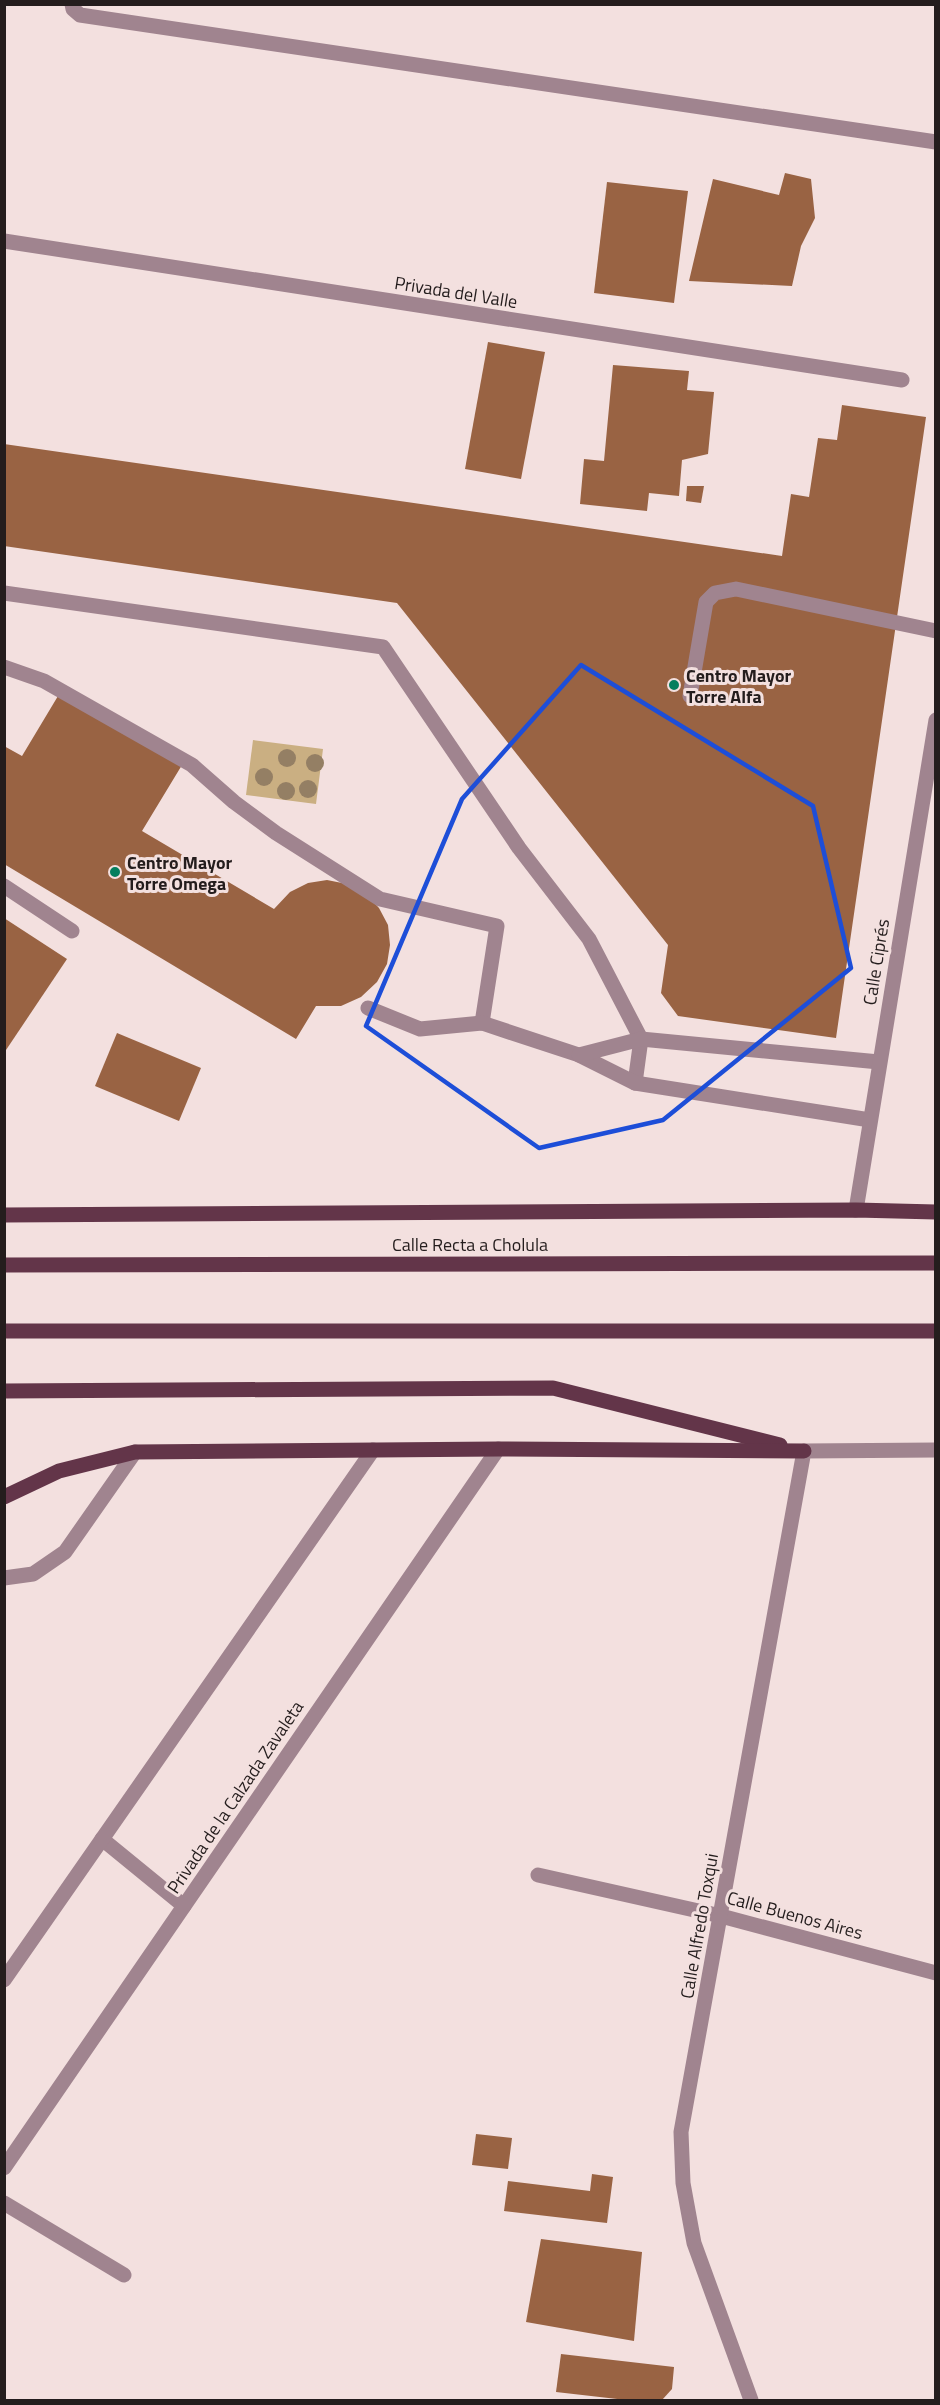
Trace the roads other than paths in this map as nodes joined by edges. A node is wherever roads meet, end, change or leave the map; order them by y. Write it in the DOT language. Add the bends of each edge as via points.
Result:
graph roads {
  1 [pos="72,4"];
  2 [pos="936,142"];
  3 [pos="4,242"];
  4 [pos="902,380"];
  5 [pos="4,593"];
  6 [pos="936,631"];
  7 [pos="4,667"];
  8 [pos="690,696"];
  9 [pos="936,720"];
  10 [pos="4,886"];
  11 [pos="72,931"];
  12 [pos="368,1008"];
  13 [pos="482,1023"];
  14 [pos="641,1039"];
  15 [pos="579,1055"];
  16 [pos="879,1062"];
  17 [pos="635,1083"];
  18 [pos="870,1119"];
  19 [pos="856,1210"];
  20 [pos="936,1212"];
  21 [pos="4,1215"];
  22 [pos="936,1263"];
  23 [pos="4,1265"];
  24 [pos="4,1331"];
  25 [pos="936,1331"];
  26 [pos="4,1391"];
  27 [pos="498,1449"];
  28 [pos="373,1450"];
  29 [pos="936,1450"];
  30 [pos="804,1451"];
  31 [pos="135,1452"];
  32 [pos="4,1497"];
  33 [pos="4,1578"];
  34 [pos="102,1839"];
  35 [pos="538,1875"];
  36 [pos="184,1906"];
  37 [pos="720,1916"];
  38 [pos="936,1973"];
  39 [pos="4,1980"];
  40 [pos="4,2168"];
  41 [pos="4,2203"];
  42 [pos="124,2275"];
  43 [pos="751,2400"];
  1 -- 2 [label="street" via="80,15"];
  3 -- 4 [label="street, Privada del Valle"];
  5 -- 14 [label="street" via="382,647 519,848 589,939"];
  6 -- 8 [label="street" via="736,589 716,593 706,602"];
  7 -- 13 [label="street" via="45,681 192,765 243,808 380,899 497,926"];
  9 -- 16 [label="street, Calle Ciprés"];
  10 -- 11 [label="street"];
  12 -- 13 [label="street" via="420,1029"];
  13 -- 15 [label="street"];
  14 -- 15 [label="street"];
  14 -- 16 [label="street"];
  14 -- 17 [label="street"];
  15 -- 17 [label="street"];
  16 -- 18 [label="street, Calle Ciprés"];
  17 -- 18 [label="street"];
  18 -- 19 [label="street, Calle Ciprés"];
  19 -- 20 [label="main road"];
  19 -- 21 [label="main road"];
  22 -- 23 [label="main road, Calle Recta a Cholula"];
  24 -- 25 [label="main road"];
  26 -- 30 [label="main road" via="553,1388"];
  27 -- 28 [label="main road"];
  27 -- 30 [label="main road"];
  27 -- 36 [label="street, Privada de la Calzada Zavaleta"];
  28 -- 31 [label="main road"];
  28 -- 34 [label="street"];
  29 -- 30 [label="street"];
  30 -- 37 [label="street, Calle Alfredo Toxqui"];
  31 -- 32 [label="main road" via="59,1471"];
  31 -- 33 [label="street" via="65,1552 33,1574"];
  34 -- 36 [label="street"];
  34 -- 39 [label="street"];
  35 -- 37 [label="street, Calle Buenos Aires"];
  36 -- 40 [label="street, Privada de la Calzada Zavaleta"];
  37 -- 38 [label="street, Calle Buenos Aires"];
  37 -- 43 [label="street, Calle Alfredo Toxqui" via="681,2132 683,2183 694,2243"];
  41 -- 42 [label="street"];
}
